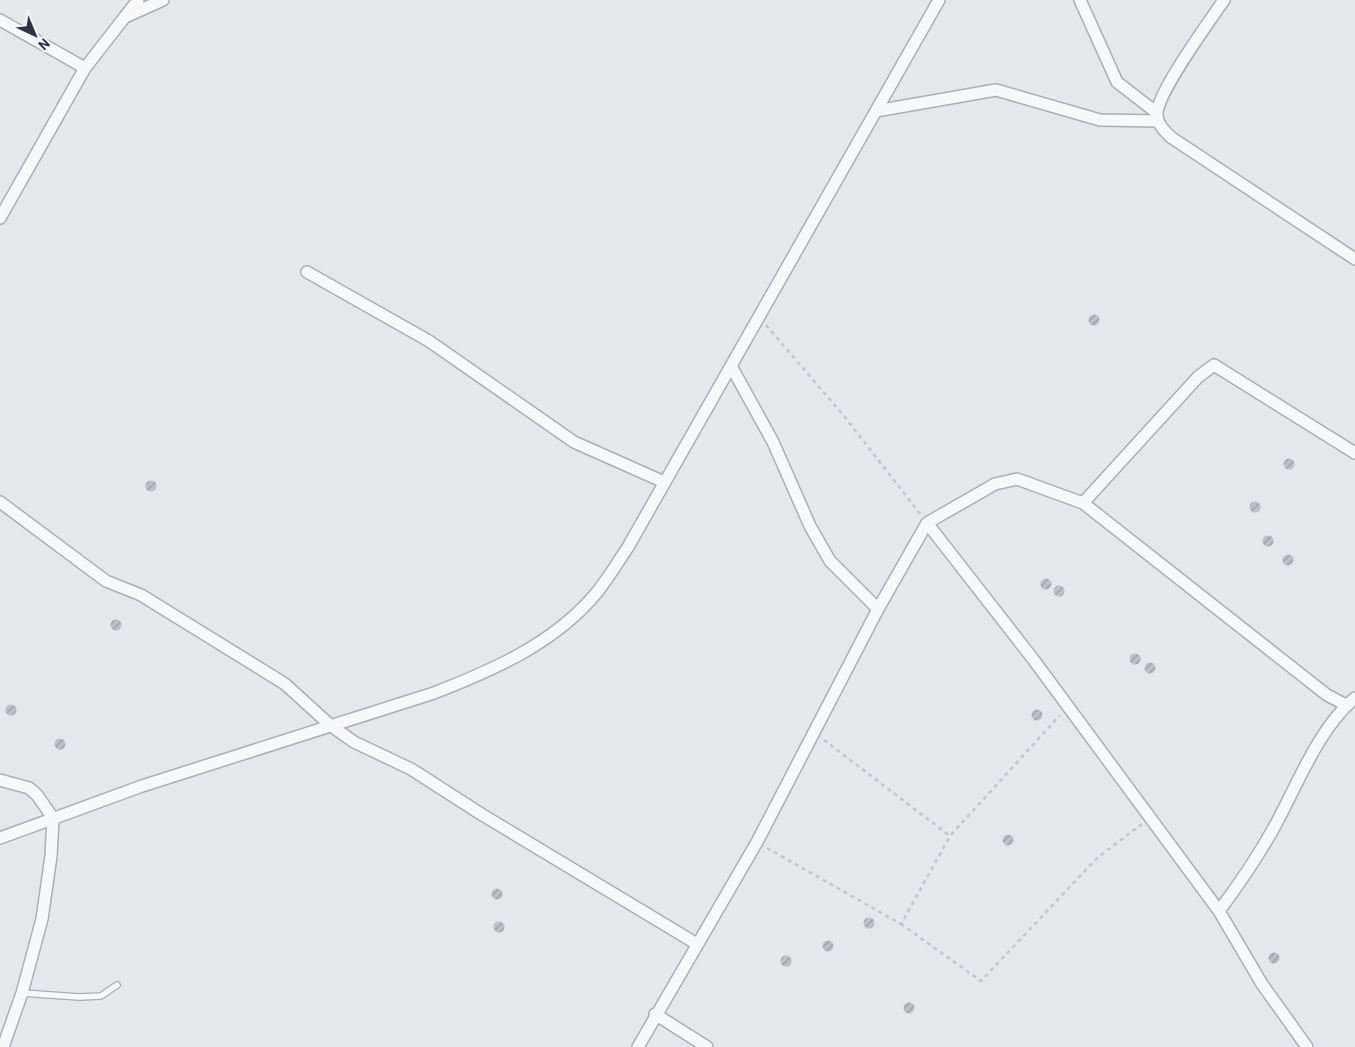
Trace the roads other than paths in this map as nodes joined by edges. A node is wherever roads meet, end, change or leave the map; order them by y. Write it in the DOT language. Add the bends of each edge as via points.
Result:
graph roads {
  1 [pos="138,0"];
  2 [pos="163,0"];
  3 [pos="939,0"];
  4 [pos="1080,0"];
  5 [pos="1224,0"];
  6 [pos="124,18"];
  7 [pos="0,20"];
  8 [pos="85,68"];
  9 [pos="876,111"];
  10 [pos="1157,117"];
  11 [pos="0,218"];
  12 [pos="1355,259"];
  13 [pos="307,272"];
  14 [pos="731,366"];
  15 [pos="1355,453"];
  16 [pos="664,482"];
  17 [pos="0,502"];
  18 [pos="1083,503"];
  19 [pos="927,523"];
  20 [pos="878,610"];
  21 [pos="1351,702"];
  22 [pos="330,725"];
  23 [pos="0,780"];
  24 [pos="53,818"];
  25 [pos="0,838"];
  26 [pos="1219,911"];
  27 [pos="697,944"];
  28 [pos="116,985"];
  29 [pos="22,992"];
  30 [pos="655,1014"];
  31 [pos="3,1047"];
  32 [pos="638,1047"];
  33 [pos="707,1047"];
  34 [pos="1307,1047"];
  1 -- 6 [label="street"];
  2 -- 6 [label="street"];
  3 -- 9 [label="street"];
  4 -- 10 [label="street" via="1117,82"];
  5 -- 10 [label="street" via="1160,101"];
  6 -- 8 [label="street"];
  7 -- 8 [label="street"];
  8 -- 11 [label="street"];
  9 -- 10 [label="street" via="996,90 1100,120"];
  9 -- 14 [label="street"];
  10 -- 12 [label="street" via="1172,138"];
  13 -- 16 [label="street" via="429,341 574,442"];
  14 -- 16 [label="street"];
  14 -- 20 [label="street" via="773,442 810,526 830,561"];
  15 -- 18 [label="street" via="1214,365 1198,377"];
  16 -- 22 [label="street" via="628,547 597,592 555,632 509,662 465,681"];
  17 -- 22 [label="street" via="106,581 141,595 285,684"];
  18 -- 19 [label="street" via="1017,478 995,484"];
  18 -- 21 [label="street" via="1327,695"];
  19 -- 20 [label="street"];
  19 -- 26 [label="street"];
  20 -- 27 [label="street" via="757,842"];
  21 -- 26 [label="street" via="1328,729 1255,860"];
  22 -- 24 [label="street"];
  22 -- 27 [label="street" via="361,746 411,769"];
  23 -- 24 [label="street" via="29,788 38,795"];
  24 -- 25 [label="street"];
  24 -- 29 [label="street" via="42,919"];
  26 -- 34 [label="street" via="1262,984"];
  27 -- 30 [label="street"];
  28 -- 29 [label="lane" via="101,996"];
  29 -- 31 [label="street"];
  30 -- 32 [label="street"];
  30 -- 33 [label="street"];
}
